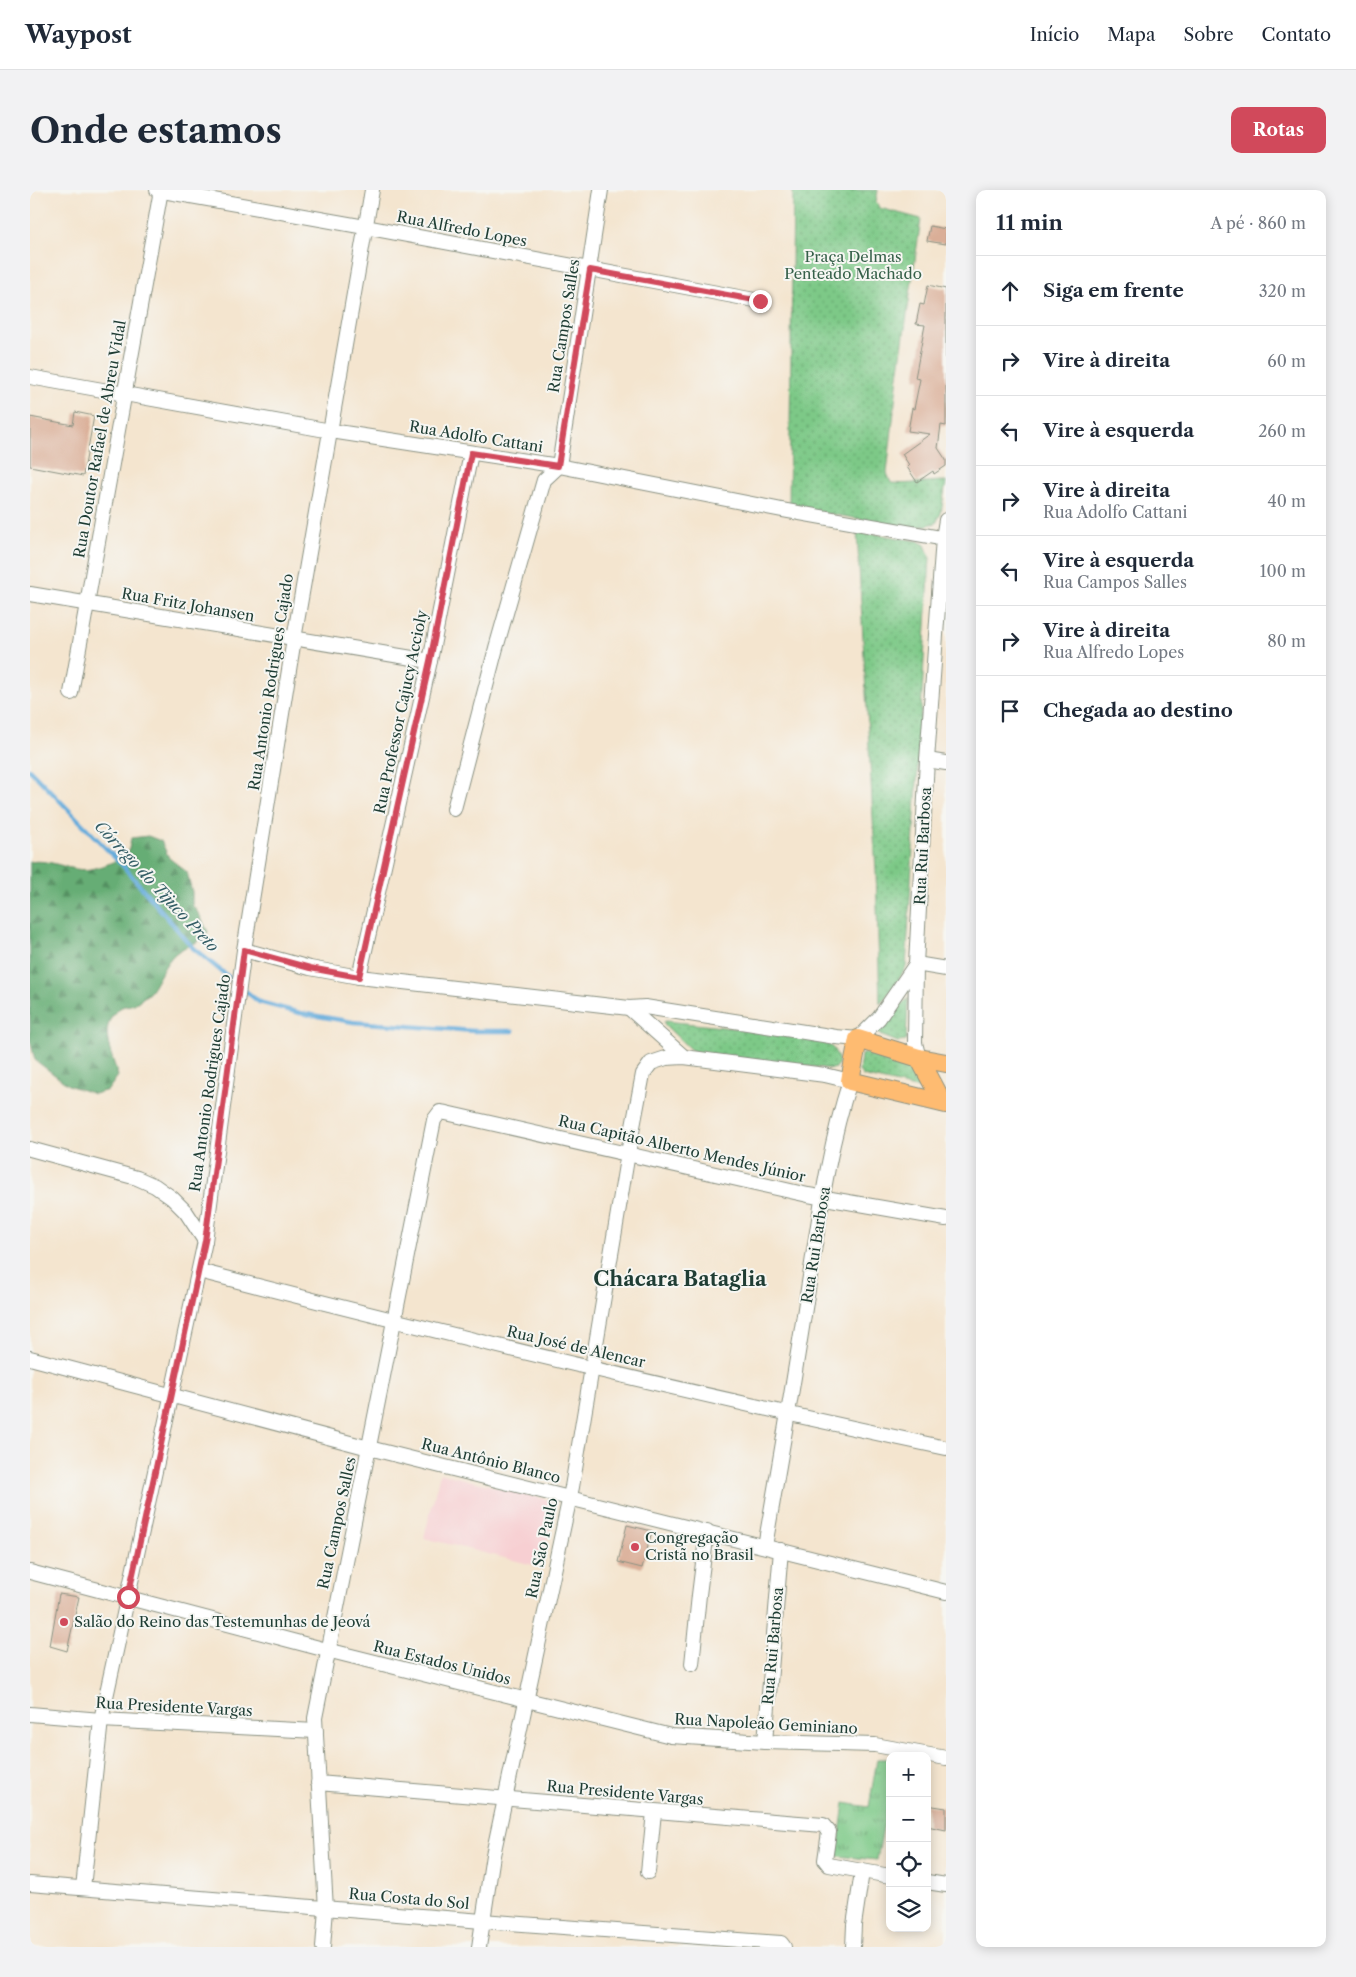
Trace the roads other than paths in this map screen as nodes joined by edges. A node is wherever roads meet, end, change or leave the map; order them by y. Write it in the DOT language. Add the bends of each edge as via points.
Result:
graph roads {
  1 [pos="160,190"];
  2 [pos="372,190"];
  3 [pos="601,190"];
  4 [pos="365,227"];
  5 [pos="590,270"];
  6 [pos="760,301"];
  7 [pos="30,377"];
  8 [pos="123,395"];
  9 [pos="330,431"];
  10 [pos="471,453"];
  11 [pos="558,466"];
  12 [pos="946,520"];
  13 [pos="944,539"];
  14 [pos="30,594"];
  15 [pos="88,604"];
  16 [pos="294,639"];
  17 [pos="430,661"];
  18 [pos="71,694"];
  19 [pos="927,760"];
  20 [pos="946,762"];
  21 [pos="454,809"];
  22 [pos="244,955"];
  23 [pos="916,964"];
  24 [pos="946,969"];
  25 [pos="359,977"];
  26 [pos="629,1008"];
  27 [pos="858,1039"];
  28 [pos="684,1057"];
  29 [pos="919,1058"];
  30 [pos="946,1064"];
  31 [pos="850,1081"];
  32 [pos="944,1103"];
  33 [pos="440,1112"];
  34 [pos="30,1149"];
  35 [pos="628,1153"];
  36 [pos="823,1197"];
  37 [pos="946,1219"];
  38 [pos="205,1241"];
  39 [pos="199,1271"];
  40 [pos="393,1321"];
  41 [pos="30,1358"];
  42 [pos="592,1368"];
  43 [pos="172,1396"];
  44 [pos="788,1415"];
  45 [pos="369,1448"];
  46 [pos="946,1448"];
  47 [pos="570,1498"];
  48 [pos="707,1531"];
  49 [pos="765,1546"];
  50 [pos="781,1550"];
  51 [pos="30,1572"];
  52 [pos="946,1592"];
  53 [pos="128,1597"];
  54 [pos="327,1650"];
  55 [pos="692,1664"];
  56 [pos="527,1701"];
  57 [pos="30,1714"];
  58 [pos="101,1720"];
  59 [pos="316,1731"];
  60 [pos="765,1742"];
  61 [pos="946,1758"];
  62 [pos="318,1783"];
  63 [pos="505,1800"];
  64 [pos="654,1812"];
  65 [pos="648,1872"];
  66 [pos="862,1872"];
  67 [pos="886,1875"];
  68 [pos="931,1883"];
  69 [pos="30,1884"];
  70 [pos="946,1886"];
  71 [pos="83,1888"];
  72 [pos="326,1909"];
  73 [pos="482,1921"];
  74 [pos="323,1947"];
  75 [pos="479,1947"];
  76 [pos="784,1947"];
  77 [pos="853,1947"];
  1 -- 4 [label="street, Rua Alfredo Lopes"];
  1 -- 8 [label="street, Rua Doutor Rafael de Abreu Vidal"];
  2 -- 4 [label="street, Rua Antonio Rodrigues Cajado"];
  3 -- 5 [label="street, Rua Campos Salles"];
  4 -- 5 [label="street, Rua Alfredo Lopes"];
  4 -- 9 [label="street, Rua Antonio Rodrigues Cajado"];
  5 -- 6 [label="street, Rua Alfredo Lopes"];
  5 -- 11 [label="street, Rua Campos Salles"];
  7 -- 8 [label="street, Rua Adolfo Cattani"];
  8 -- 9 [label="street, Rua Adolfo Cattani"];
  8 -- 15 [label="street, Rua Doutor Rafael de Abreu Vidal"];
  9 -- 10 [label="street, Rua Adolfo Cattani"];
  9 -- 16 [label="street, Rua Antonio Rodrigues Cajado"];
  10 -- 11 [label="street, Rua Adolfo Cattani"];
  10 -- 17 [label="street, Rua Professor Cajucy Accioly"];
  11 -- 13 [label="street, Rua Adolfo Cattani"];
  11 -- 21 [label="street" via="544,480"];
  12 -- 13 [label="street, Rua Rui Barbosa"];
  13 -- 19 [label="street, Rua Rui Barbosa"];
  14 -- 15 [label="street, Rua Fritz Johansen"];
  15 -- 16 [label="street, Rua Fritz Johansen"];
  15 -- 18 [label="street, Rua Doutor Rafael de Abreu Vidal"];
  16 -- 17 [label="street, Rua Fritz Johansen"];
  16 -- 22 [label="street, Rua Antonio Rodrigues Cajado"];
  17 -- 25 [label="street, Rua Professor Cajucy Accioly"];
  19 -- 20 [label="street"];
  19 -- 23 [label="street, Rua Rui Barbosa"];
  22 -- 25 [label="street"];
  22 -- 38 [label="street, Rua Antonio Rodrigues Cajado"];
  23 -- 24 [label="street"];
  23 -- 27 [label="street" via="879,1018"];
  23 -- 29 [label="street, Rua Rui Barbosa" via="915,1042"];
  25 -- 26 [label="street"];
  26 -- 27 [label="street" via="645,1007"];
  26 -- 28 [label="street"];
  27 -- 29 [label="main road"];
  27 -- 31 [label="main road, Rua Rui Barbosa"];
  28 -- 31 [label="street, Rua São Paulo" via="826,1075"];
  28 -- 35 [label="street, Rua São Paulo" via="659,1060 646,1068"];
  29 -- 30 [label="main road"];
  29 -- 32 [label="main road"];
  31 -- 32 [label="main road"];
  31 -- 36 [label="street, Rua Rui Barbosa"];
  33 -- 35 [label="street, Rua Capitão Alberto Mendes Júnior"];
  33 -- 40 [label="street, Rua Campos Salles" via="434,1120"];
  34 -- 38 [label="street" via="137,1178 155,1186 186,1212"];
  35 -- 36 [label="street, Rua Capitão Alberto Mendes Júnior"];
  35 -- 42 [label="street, Rua São Paulo"];
  36 -- 37 [label="street, Rua Capitão Alberto Mendes Júnior"];
  36 -- 44 [label="street, Rua Rui Barbosa"];
  38 -- 39 [label="street, Rua Antonio Rodrigues Cajado"];
  39 -- 40 [label="street, Rua José de Alencar"];
  39 -- 43 [label="street, Rua Antonio Rodrigues Cajado"];
  40 -- 42 [label="street, Rua José de Alencar"];
  40 -- 45 [label="street, Rua Campos Salles"];
  41 -- 43 [label="street, Rua Antônio Blanco"];
  42 -- 44 [label="street, Rua José de Alencar"];
  42 -- 47 [label="street, Rua São Paulo"];
  43 -- 45 [label="street, Rua Antônio Blanco"];
  43 -- 53 [label="street, Rua Antonio Rodrigues Cajado"];
  44 -- 46 [label="street, Rua José de Alencar"];
  44 -- 49 [label="street, Rua Rui Barbosa"];
  45 -- 47 [label="street, Rua Antônio Blanco"];
  45 -- 54 [label="street, Rua Campos Salles"];
  47 -- 48 [label="street, Rua Antônio Blanco"];
  47 -- 56 [label="street, Rua São Paulo"];
  48 -- 49 [label="street, Rua Antônio Blanco"];
  48 -- 55 [label="street"];
  49 -- 50 [label="street, Rua Antônio Blanco"];
  50 -- 52 [label="street, Rua Antônio Blanco"];
  50 -- 60 [label="street, Rua Rui Barbosa"];
  51 -- 53 [label="street, Rua Estados Unidos"];
  53 -- 54 [label="street, Rua Estados Unidos"];
  53 -- 58 [label="street, Rua Antonio Rodrigues Cajado"];
  54 -- 56 [label="street, Rua Estados Unidos"];
  54 -- 59 [label="street, Rua Campos Salles" via="315,1718"];
  56 -- 60 [label="street, Rua Napoleão Geminiano" via="671,1736"];
  56 -- 63 [label="street, Rua São Paulo"];
  57 -- 58 [label="street, Rua Presidente Vargas"];
  58 -- 59 [label="street, Rua Presidente Vargas"];
  58 -- 71 [label="street, Rua Antonio Rodrigues Cajado"];
  59 -- 62 [label="street, Rua Campos Salles"];
  60 -- 61 [label="street, Rua Napoleão Geminiano" via="875,1745"];
  62 -- 63 [label="street, Rua Presidente Vargas"];
  62 -- 72 [label="street, Rua Campos Salles"];
  63 -- 64 [label="street, Rua Presidente Vargas"];
  63 -- 73 [label="street, Rua São Paulo"];
  64 -- 65 [label="street"];
  64 -- 66 [label="street, Rua Presidente Vargas" via="824,1825 828,1832 826,1863"];
  66 -- 67 [label="street, Rua Presidente Vargas"];
  66 -- 77 [label="street"];
  68 -- 70 [label="street"];
  69 -- 71 [label="street, Rua Costa do Sol"];
  71 -- 72 [label="street, Rua Costa do Sol"];
  72 -- 73 [label="street, Rua Costa do Sol"];
  72 -- 74 [label="street, Rua Campos Salles"];
  73 -- 75 [label="street, Rua São Paulo"];
  73 -- 76 [label="street, Rua Costa do Sol" via="781,1944"];
}
